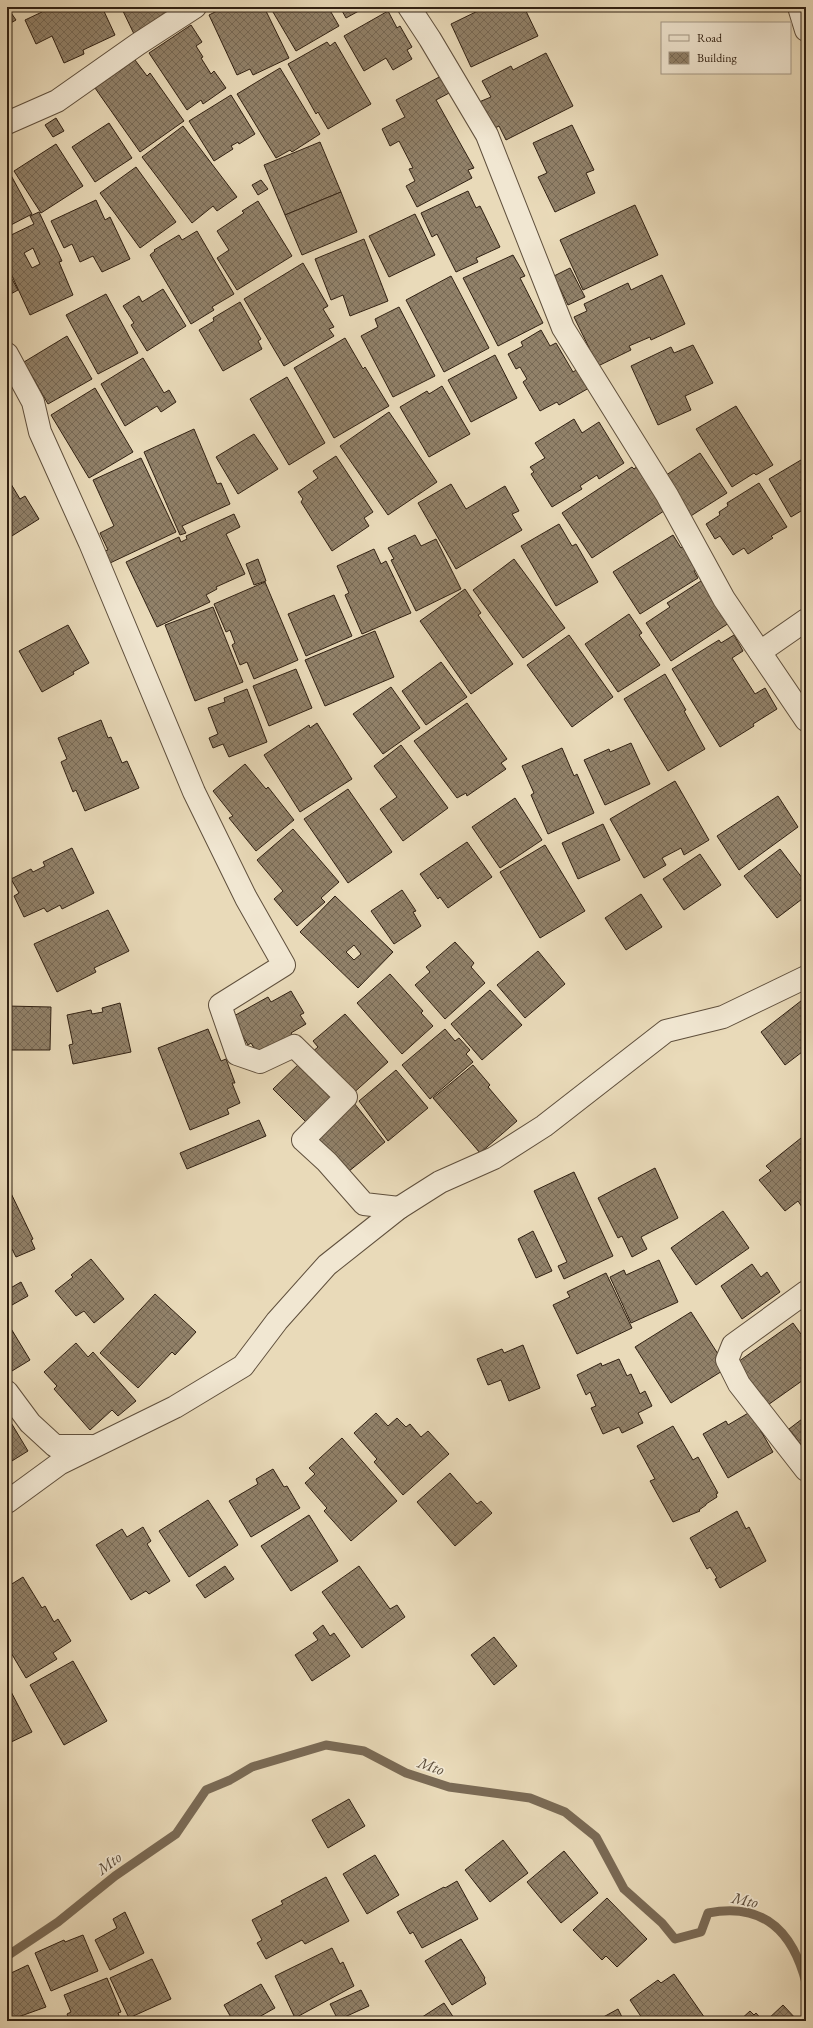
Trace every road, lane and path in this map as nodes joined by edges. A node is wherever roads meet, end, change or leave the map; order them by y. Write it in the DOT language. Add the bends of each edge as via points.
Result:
graph roads {
  1 [pos="195,7"];
  2 [pos="409,7"];
  3 [pos="799,7"];
  4 [pos="806,30"];
  5 [pos="7,123"];
  6 [pos="7,354"];
  7 [pos="806,620"];
  8 [pos="760,652"];
  9 [pos="806,720"];
  10 [pos="806,977"];
  11 [pos="399,1208"];
  12 [pos="806,1292"];
  13 [pos="7,1392"];
  14 [pos="96,1446"];
  15 [pos="806,1470"];
  16 [pos="7,1502"];
  1 -- 5 [label="street" via="57,101"];
  2 -- 8 [label="street" via="487,135 563,328 667,495 724,599"];
  3 -- 4 [label="street"];
  6 -- 11 [label="street" via="33,402 40,432 90,543 194,792 246,898 284,965 220,1005 236,1054 260,1062 294,1046 346,1097 303,1140 327,1162 364,1204"];
  7 -- 8 [label="street"];
  8 -- 9 [label="street"];
  10 -- 11 [label="street" via="724,1017 666,1032 544,1126 494,1158 440,1182"];
  11 -- 14 [label="street" via="327,1265 277,1321 243,1366 175,1407"];
  12 -- 15 [label="street" via="733,1345 727,1360 739,1384"];
  13 -- 14 [label="street" via="30,1423 55,1446"];
  14 -- 16 [label="street" via="59,1464"];
}
